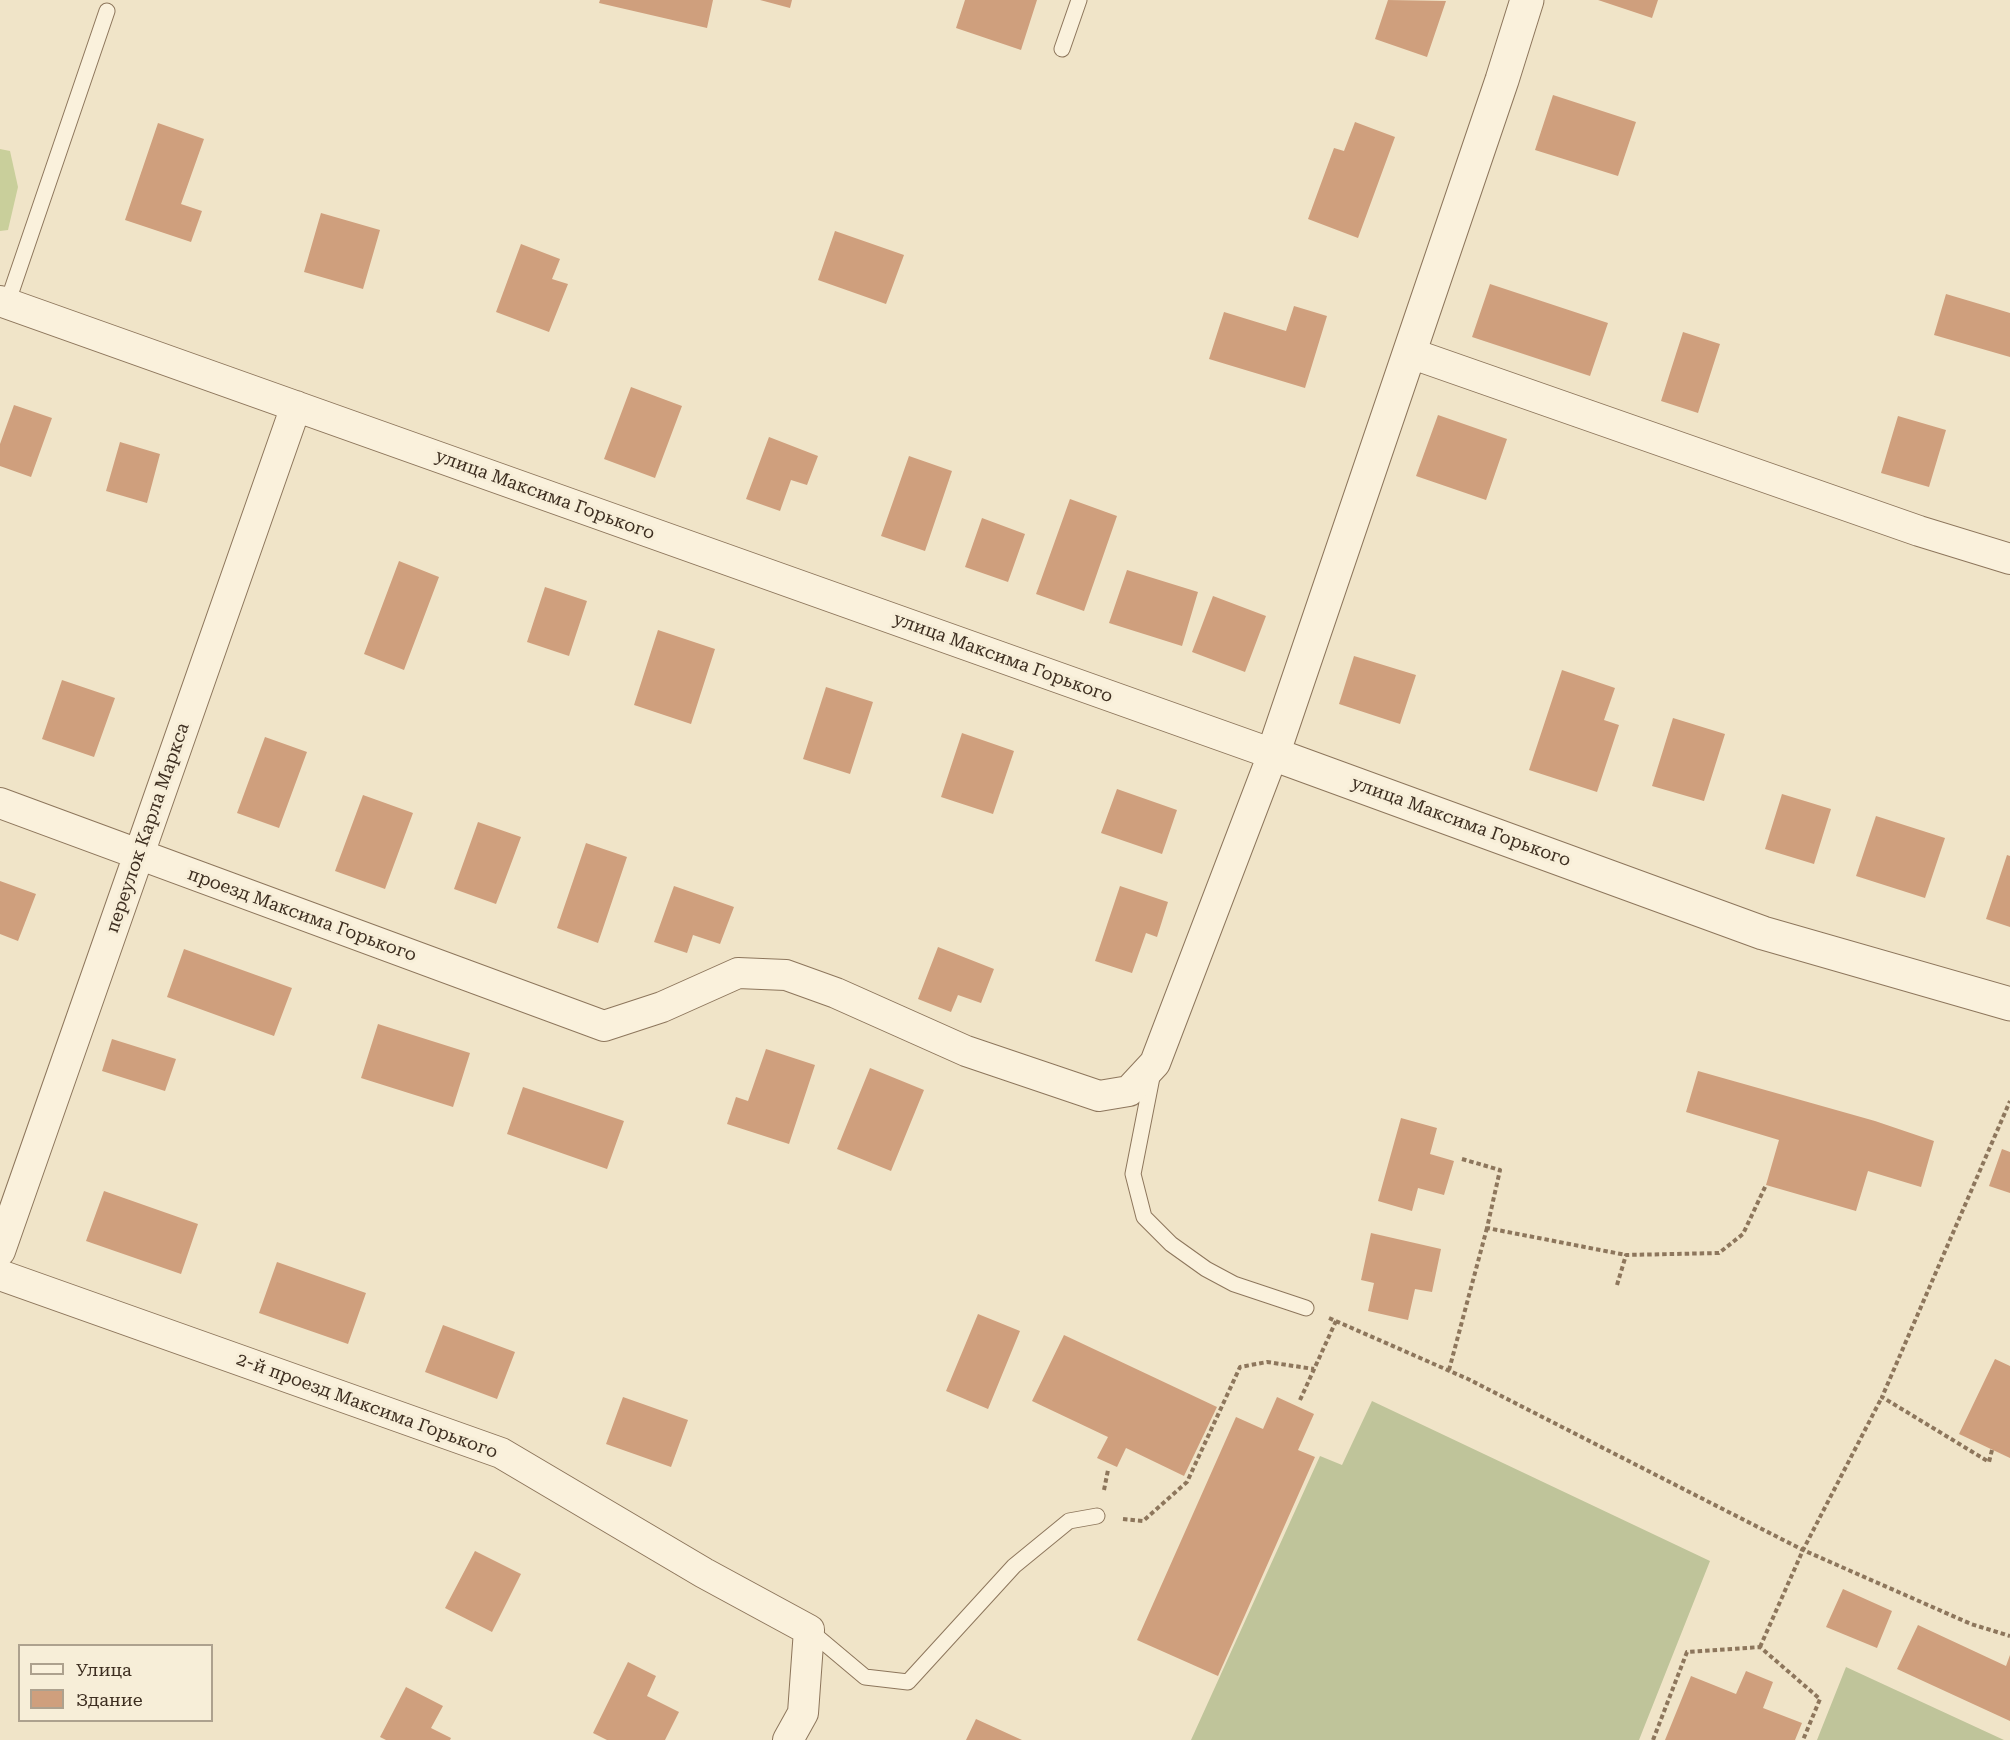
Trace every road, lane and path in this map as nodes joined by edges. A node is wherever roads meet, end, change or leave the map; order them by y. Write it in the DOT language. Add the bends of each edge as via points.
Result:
graph roads {
  1 [pos="1079,0"];
  2 [pos="1527,0"];
  3 [pos="107,11"];
  4 [pos="1062,49"];
  5 [pos="3,303"];
  6 [pos="1410,353"];
  7 [pos="296,406"];
  8 [pos="2010,559"];
  9 [pos="1273,754"];
  10 [pos="0,803"];
  11 [pos="138,854"];
  12 [pos="2010,1004"];
  13 [pos="1155,1063"];
  14 [pos="2010,1101"];
  15 [pos="1462,1159"];
  16 [pos="1766,1185"];
  17 [pos="1487,1228"];
  18 [pos="0,1251"];
  19 [pos="1626,1255"];
  20 [pos="0,1275"];
  21 [pos="1617,1285"];
  22 [pos="1306,1308"];
  23 [pos="1336,1321"];
  24 [pos="1314,1369"];
  25 [pos="1449,1370"];
  26 [pos="1882,1397"];
  27 [pos="1300,1400"];
  28 [pos="1992,1450"];
  29 [pos="1108,1470"];
  30 [pos="1097,1516"];
  31 [pos="1803,1550"];
  32 [pos="809,1630"];
  33 [pos="2010,1636"];
  34 [pos="1760,1647"];
  35 [pos="788,1740"];
  36 [pos="1653,1740"];
  37 [pos="1803,1740"];
  1 -- 4 [label="lane"];
  2 -- 6 [label="street"];
  3 -- 5 [label="lane"];
  5 -- 7 [label="street, улица Максима Горького"];
  6 -- 8 [label="street"];
  6 -- 9 [label="street"];
  7 -- 9 [label="street, улица Максима Горького"];
  7 -- 11 [label="street, переулок Карла Маркса"];
  9 -- 12 [label="street, улица Максима Горького" via="1763,933"];
  9 -- 13 [label="street"];
  10 -- 11 [label="street, проезд Максима Горького"];
  11 -- 13 [label="street, проезд Максима Горького" via="604,1026 738,973 786,975 966,1051 1100,1096 1128,1091"];
  11 -- 18 [label="street, переулок Карла Маркса"];
  13 -- 22 [label="lane" via="1133,1174 1144,1217 1171,1244 1206,1269 1234,1284"];
  14 -- 26 [label="path"];
  15 -- 17 [label="path" via="1500,1170"];
  16 -- 19 [label="path" via="1743,1234 1719,1253"];
  17 -- 19 [label="path"];
  17 -- 25 [label="path"];
  19 -- 21 [label="path"];
  20 -- 32 [label="street, 2-й проезд Максима Горького" via="501,1453"];
  22 -- 23 [label="path"];
  23 -- 24 [label="path"];
  23 -- 25 [label="path"];
  24 -- 27 [label="path"];
  24 -- 30 [label="path" via="1267,1362 1240,1367 1187,1482 1143,1521"];
  25 -- 31 [label="path"];
  26 -- 28 [label="path" via="1989,1462"];
  26 -- 31 [label="path"];
  29 -- 30 [label="path"];
  30 -- 32 [label="lane" via="1070,1521 1014,1566 908,1682 865,1677"];
  31 -- 33 [label="path" via="1971,1624"];
  31 -- 34 [label="path"];
  32 -- 35 [label="street" via="803,1713"];
  34 -- 36 [label="path" via="1687,1652"];
  34 -- 37 [label="path" via="1820,1699"];
}
